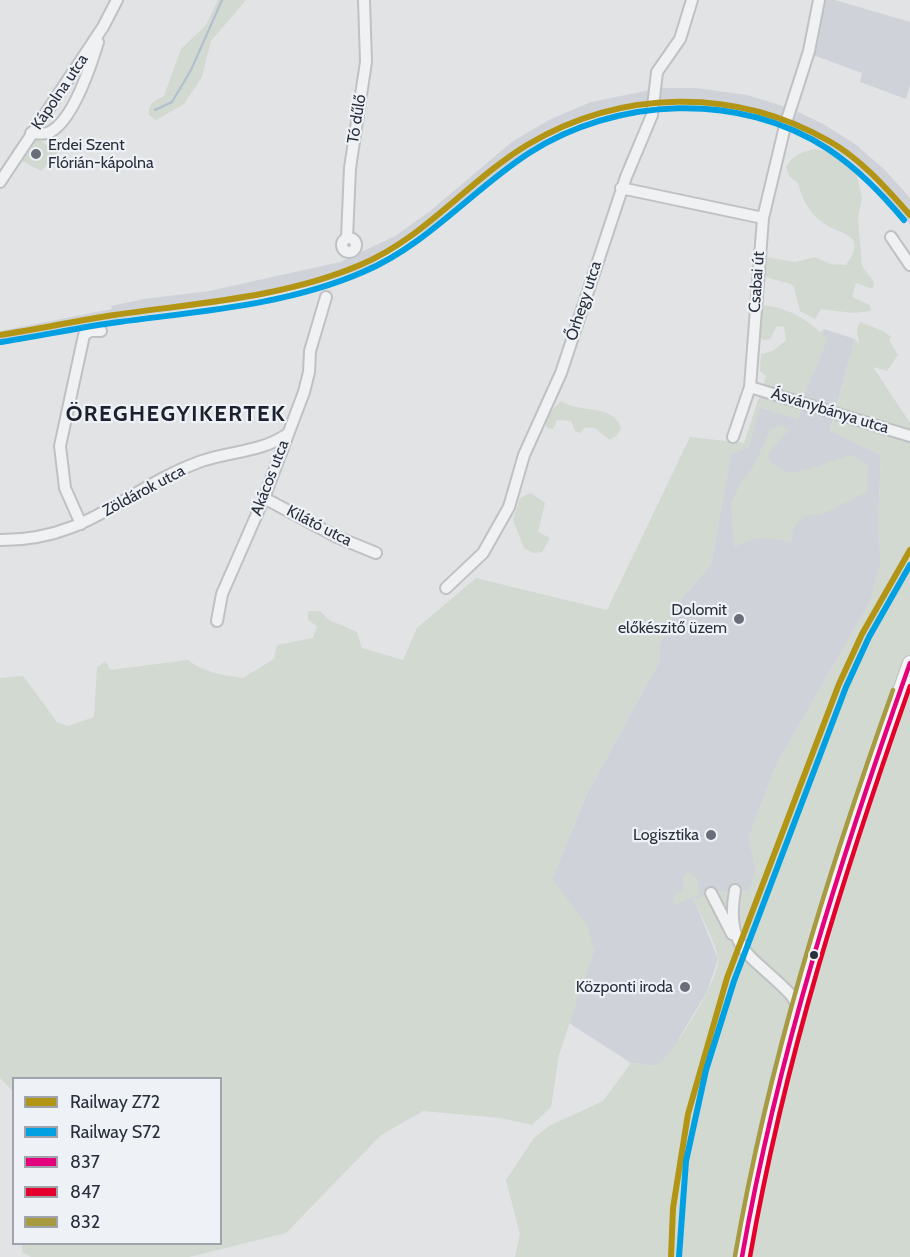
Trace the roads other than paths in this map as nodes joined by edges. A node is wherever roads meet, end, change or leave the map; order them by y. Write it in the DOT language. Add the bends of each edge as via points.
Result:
graph roads {
  1 [pos="117,0"];
  2 [pos="364,0"];
  3 [pos="692,0"];
  4 [pos="819,0"];
  5 [pos="103,27"];
  6 [pos="66,84"];
  7 [pos="79,93"];
  8 [pos="51,105"];
  9 [pos="65,115"];
  10 [pos="31,132"];
  11 [pos="0,182"];
  12 [pos="621,188"];
  13 [pos="763,218"];
  14 [pos="891,237"];
  15 [pos="347,238"];
  16 [pos="910,265"];
  17 [pos="326,297"];
  18 [pos="101,331"];
  19 [pos="750,387"];
  20 [pos="286,435"];
  21 [pos="910,436"];
  22 [pos="733,437"];
  23 [pos="264,498"];
  24 [pos="81,524"];
  25 [pos="0,540"];
  26 [pos="376,553"];
  27 [pos="446,588"];
  28 [pos="217,621"];
  29 [pos="910,663"];
  30 [pos="905,694"];
  31 [pos="735,890"];
  32 [pos="711,893"];
  33 [pos="735,939"];
  34 [pos="804,982"];
  35 [pos="782,986"];
  36 [pos="797,1006"];
  37 [pos="742,1257"];
  1 -- 5 [label="street, Kápolna utca"];
  2 -- 15 [label="street, Tó dűlő" via="366,62 350,168"];
  3 -- 12 [label="street, Őrhegy utca" via="680,39 657,72 652,116"];
  4 -- 13 [label="street, Csabai út" via="809,51 785,126"];
  5 -- 6 [label="street, Kápolna utca"];
  5 -- 7 [label="street"];
  6 -- 7 [label="street"];
  6 -- 8 [label="street, Kápolna utca"];
  7 -- 9 [label="street"];
  8 -- 9 [label="street"];
  8 -- 10 [label="street, Kápolna utca"];
  9 -- 10 [label="street" via="50,132"];
  10 -- 11 [label="street, Kápolna utca"];
  12 -- 13 [label="street"];
  12 -- 27 [label="street, Őrhegy utca" via="559,380 524,455 509,507 483,553"];
  13 -- 19 [label="street, Csabai út"];
  14 -- 16 [label="street"];
  17 -- 20 [label="street, Akácos utca" via="310,351 304,392"];
  18 -- 24 [label="street" via="84,335 60,446 65,488"];
  19 -- 21 [label="street, Ásványbánya utca"];
  19 -- 22 [label="street, Csabai út"];
  20 -- 23 [label="street, Akácos utca"];
  20 -- 24 [label="street, Zöldárok utca" via="253,451 211,458 179,470"];
  23 -- 26 [label="street, Kilátó utca"];
  23 -- 28 [label="street, Akácos utca" via="222,594"];
  24 -- 25 [label="street, Zöldárok utca" via="40,539"];
  29 -- 30 [label="main road"];
  30 -- 34 [label="main road" via="847,843"];
  31 -- 33 [label="street" via="731,914"];
  32 -- 33 [label="street"];
  33 -- 35 [label="street"];
  34 -- 35 [label="street" via="791,988"];
  34 -- 36 [label="main road"];
  35 -- 36 [label="street"];
  36 -- 37 [label="main road" via="757,1162"];
}
